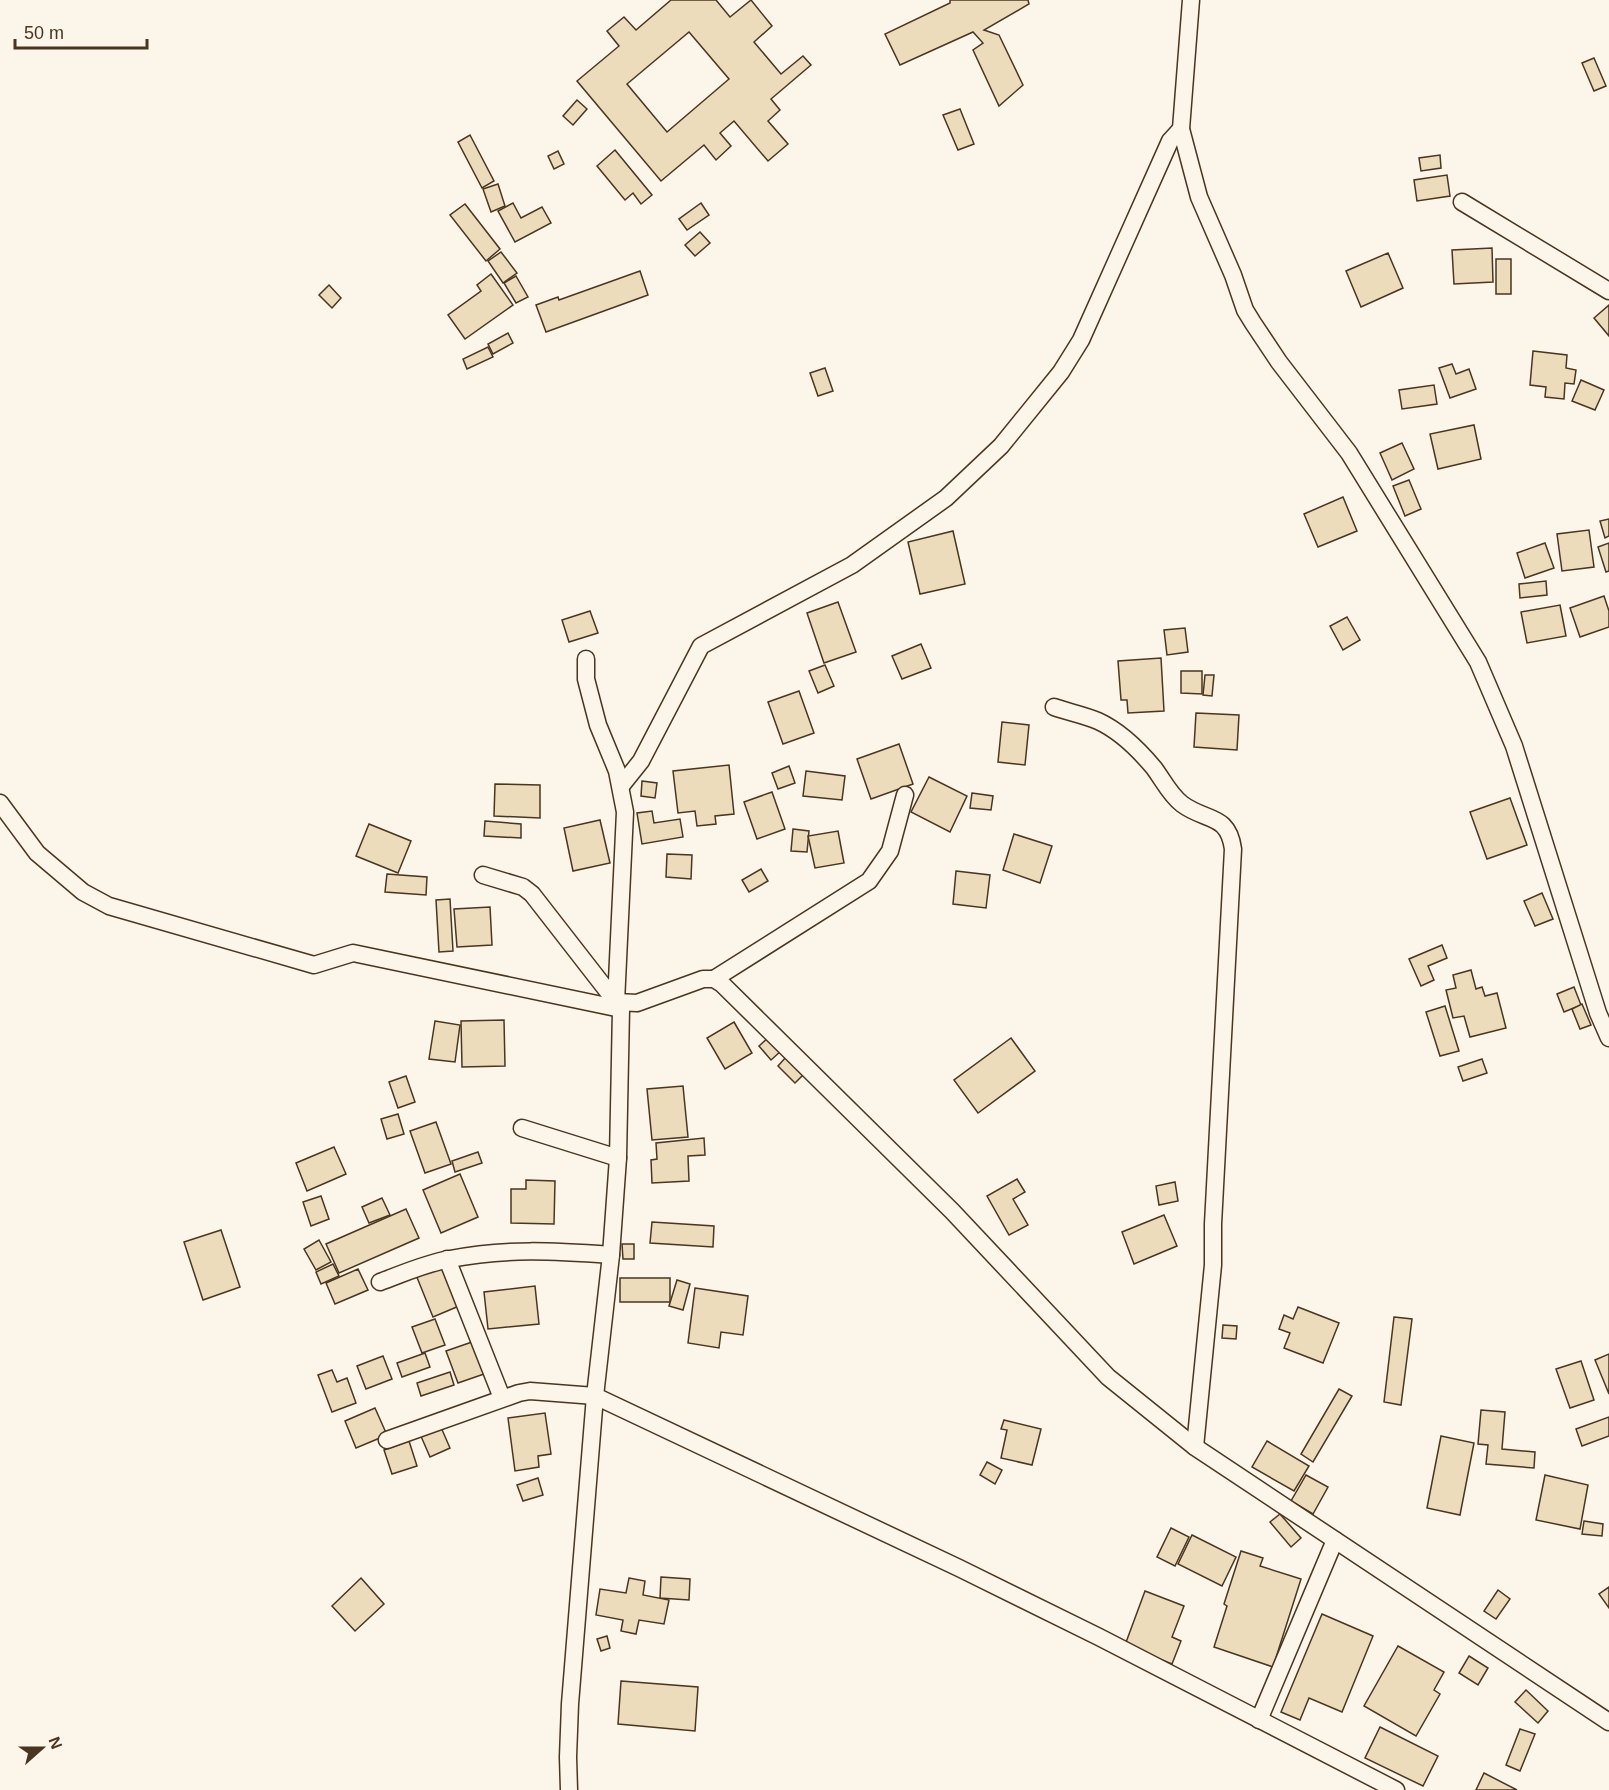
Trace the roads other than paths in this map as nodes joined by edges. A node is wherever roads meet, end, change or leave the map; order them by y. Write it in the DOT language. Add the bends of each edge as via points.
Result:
graph roads {
  1 [pos="1191,0"];
  2 [pos="1181,129"];
  3 [pos="1462,202"];
  4 [pos="1609,291"];
  5 [pos="586,659"];
  6 [pos="1054,707"];
  7 [pos="621,786"];
  8 [pos="905,795"];
  9 [pos="0,803"];
  10 [pos="483,875"];
  11 [pos="714,980"];
  12 [pos="619,1006"];
  13 [pos="1609,1038"];
  14 [pos="522,1128"];
  15 [pos="618,1158"];
  16 [pos="611,1255"];
  17 [pos="447,1259"];
  18 [pos="380,1282"];
  19 [pos="596,1396"];
  20 [pos="502,1398"];
  21 [pos="387,1440"];
  22 [pos="1195,1447"];
  23 [pos="1335,1540"];
  24 [pos="1259,1720"];
  25 [pos="1609,1722"];
  26 [pos="569,1790"];
  27 [pos="1396,1790"];
  1 -- 2 [label="street"];
  2 -- 7 [label="street" via="1170,141 1081,340 1061,372 1000,446 946,498 852,566 701,646 641,762"];
  2 -- 13 [label="street" via="1199,197 1245,310 1279,362 1349,453 1478,662 1514,746"];
  3 -- 4 [label="street"];
  5 -- 7 [label="street" via="586,679 598,725"];
  6 -- 22 [label="street" via="1099,721 1128,740 1174,797 1224,825 1231,836 1213,1265"];
  7 -- 12 [label="street" via="625,812"];
  8 -- 11 [label="street" via="890,851 869,881"];
  9 -- 12 [label="street" via="37,853 83,892 109,906 314,965 353,953"];
  10 -- 12 [label="street" via="523,887 532,894"];
  11 -- 12 [label="street" via="703,979"];
  11 -- 22 [label="street" via="952,1211 1108,1377"];
  12 -- 15 [label="street"];
  14 -- 15 [label="street"];
  15 -- 16 [label="street"];
  16 -- 17 [label="street" via="528,1250"];
  16 -- 19 [label="street"];
  17 -- 18 [label="street"];
  17 -- 20 [label="street"];
  19 -- 20 [label="street" via="530,1391"];
  19 -- 24 [label="street" via="981,1579"];
  19 -- 26 [label="street" via="570,1704"];
  20 -- 21 [label="street"];
  22 -- 23 [label="street"];
  23 -- 24 [label="street"];
  23 -- 25 [label="street"];
  24 -- 27 [label="street"];
}
